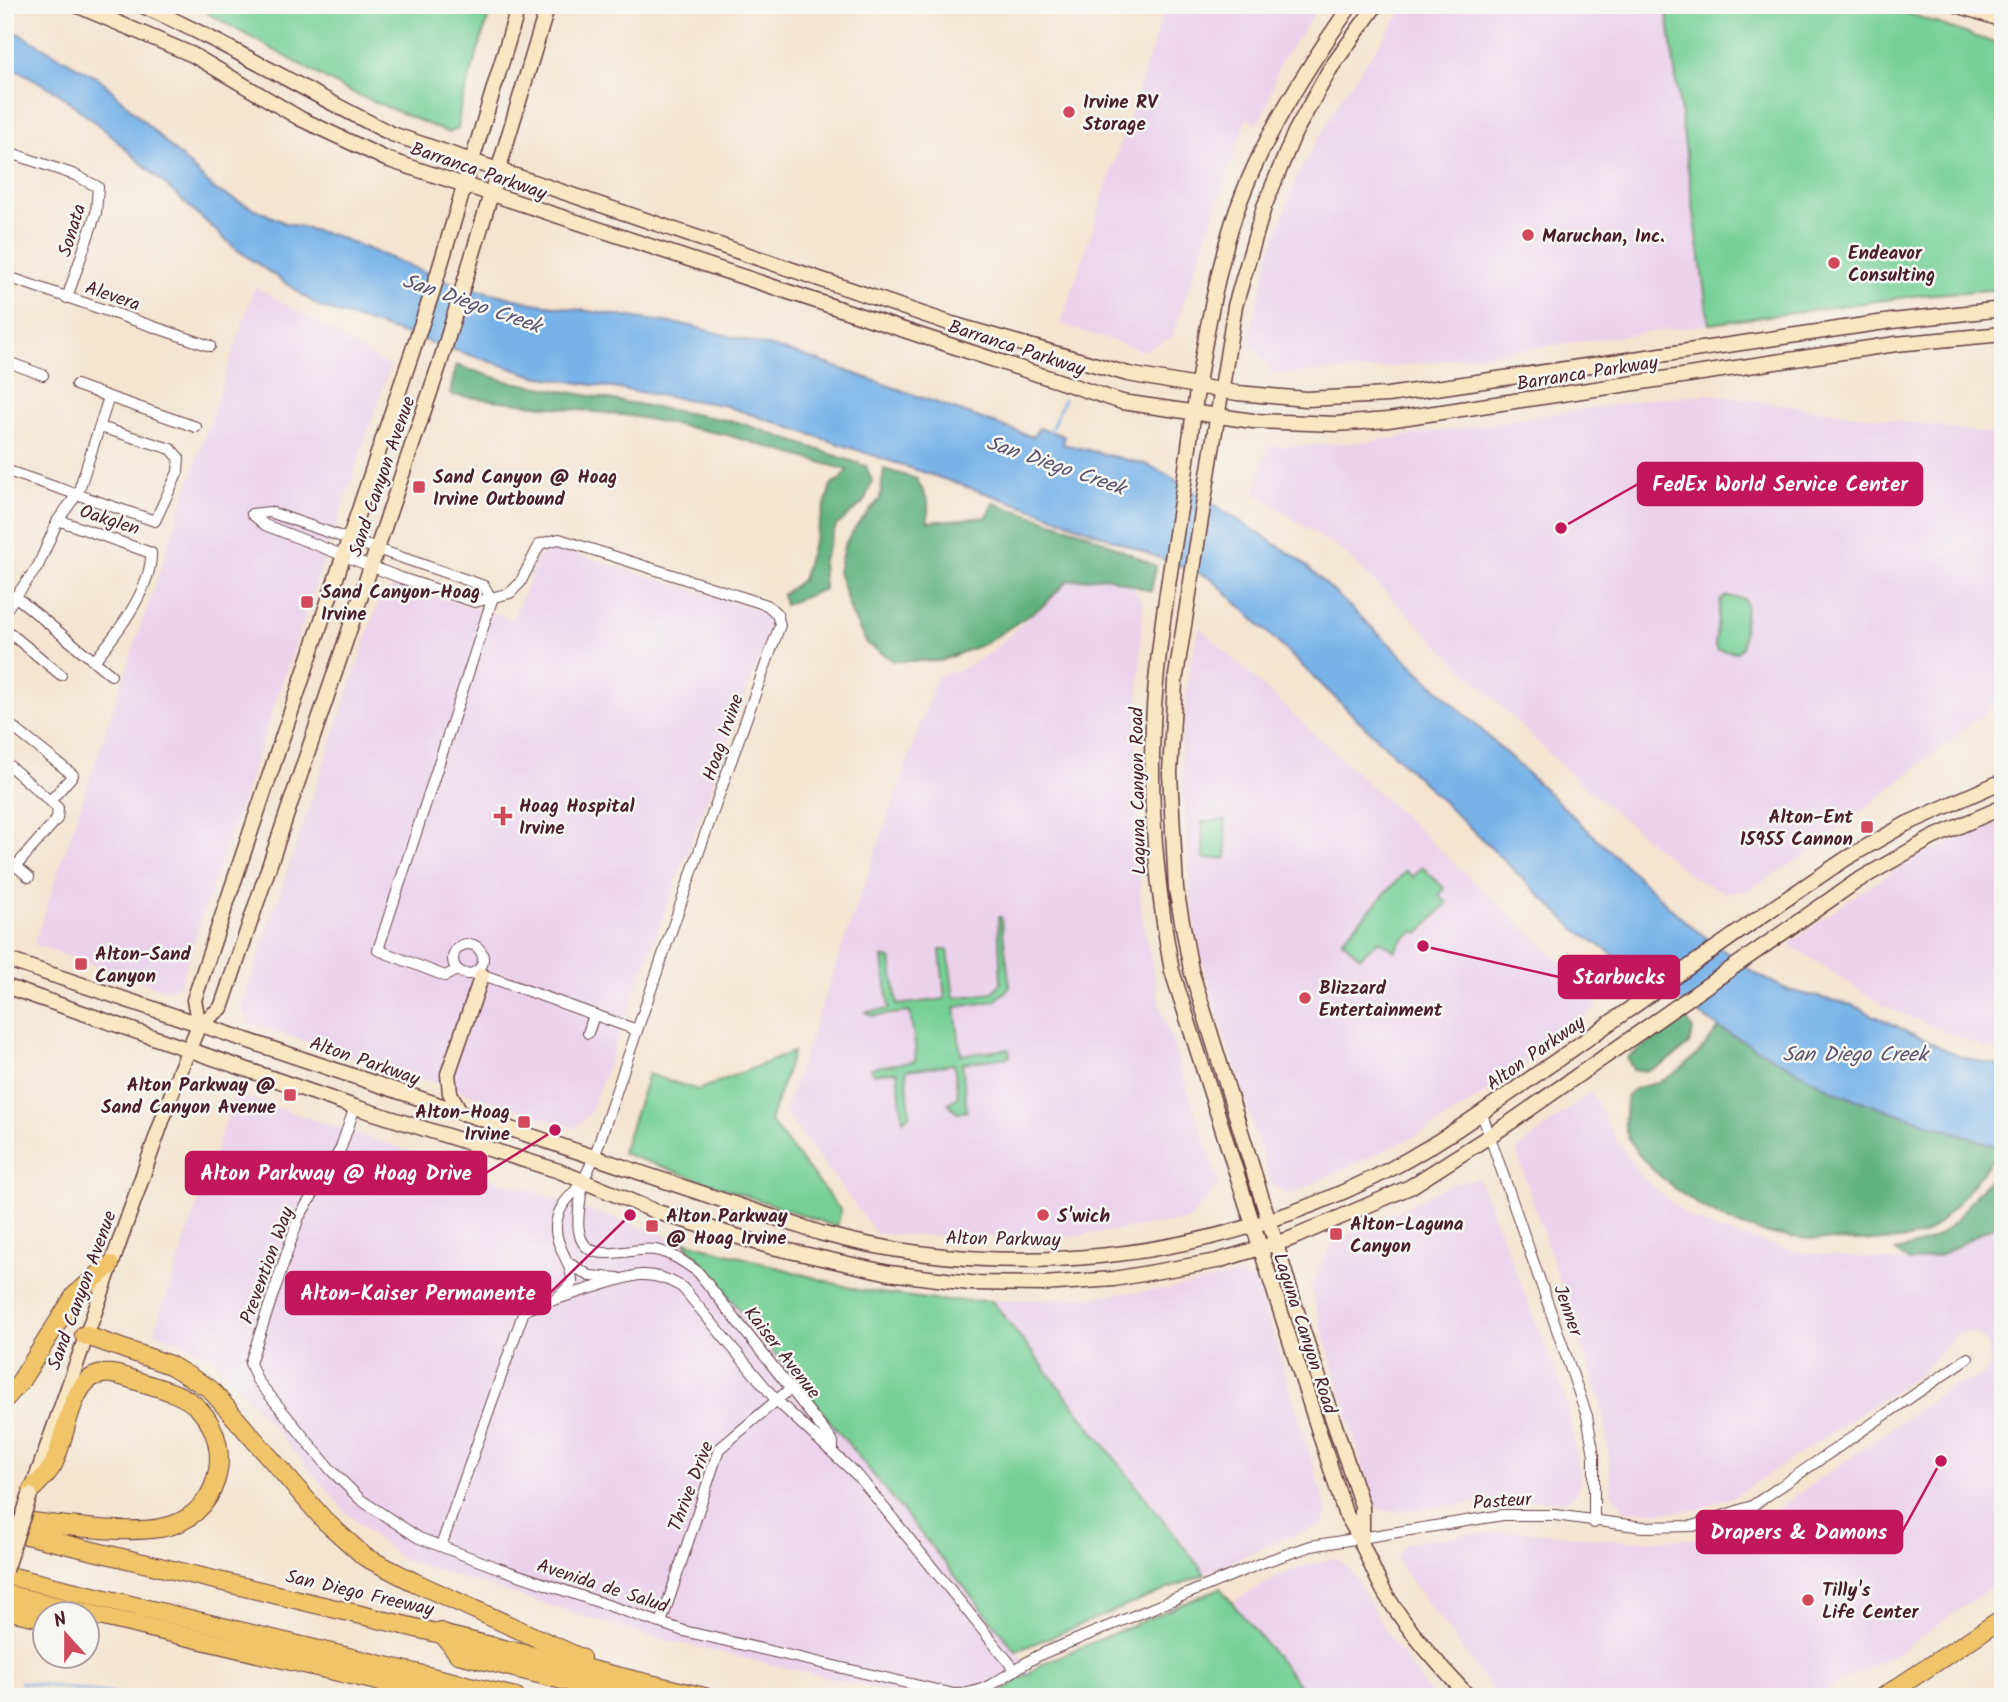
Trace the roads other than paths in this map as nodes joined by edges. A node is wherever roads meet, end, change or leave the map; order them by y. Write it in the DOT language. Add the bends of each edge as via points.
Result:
graph roads {
  1 [pos="76,5"];
  2 [pos="141,5"];
  3 [pos="519,5"];
  4 [pos="548,5"];
  5 [pos="1351,5"];
  6 [pos="1376,5"];
  7 [pos="1957,5"];
  8 [pos="2003,20"];
  9 [pos="5,151"];
  10 [pos="473,162"];
  11 [pos="496,171"];
  12 [pos="464,185"];
  13 [pos="489,195"];
  14 [pos="5,276"];
  15 [pos="67,298"];
  16 [pos="2003,309"];
  17 [pos="2003,334"];
  18 [pos="210,346"];
  19 [pos="6,364"];
  20 [pos="43,375"];
  21 [pos="76,384"];
  22 [pos="1197,388"];
  23 [pos="1222,392"];
  24 [pos="109,397"];
  25 [pos="1193,413"];
  26 [pos="1217,418"];
  27 [pos="100,427"];
  28 [pos="196,427"];
  29 [pos="5,470"];
  30 [pos="78,493"];
  31 [pos="58,520"];
  32 [pos="346,547"];
  33 [pos="376,550"];
  34 [pos="371,565"];
  35 [pos="15,596"];
  36 [pos="492,600"];
  37 [pos="5,611"];
  38 [pos="5,629"];
  39 [pos="94,661"];
  40 [pos="111,675"];
  41 [pos="61,676"];
  42 [pos="5,721"];
  43 [pos="5,762"];
  44 [pos="2003,781"];
  45 [pos="52,799"];
  46 [pos="2003,807"];
  47 [pos="5,858"];
  48 [pos="16,866"];
  49 [pos="29,877"];
  50 [pos="5,959"];
  51 [pos="457,970"];
  52 [pos="479,974"];
  53 [pos="5,986"];
  54 [pos="594,1015"];
  55 [pos="199,1025"];
  56 [pos="637,1030"];
  57 [pos="588,1033"];
  58 [pos="189,1049"];
  59 [pos="355,1107"];
  60 [pos="461,1113"];
  61 [pos="1482,1114"];
  62 [pos="1490,1136"];
  63 [pos="593,1158"];
  64 [pos="582,1181"];
  65 [pos="1268,1220"];
  66 [pos="1251,1225"];
  67 [pos="1275,1243"];
  68 [pos="1259,1248"];
  69 [pos="567,1262"];
  70 [pos="110,1265"];
  71 [pos="625,1278"];
  72 [pos="557,1298"];
  73 [pos="84,1335"];
  74 [pos="1968,1358"];
  75 [pos="250,1363"];
  76 [pos="790,1389"];
  77 [pos="5,1399"];
  78 [pos="776,1400"];
  79 [pos="833,1451"];
  80 [pos="31,1492"];
  81 [pos="5,1519"];
  82 [pos="1594,1523"];
  83 [pos="5,1530"];
  84 [pos="1362,1538"];
  85 [pos="441,1546"];
  86 [pos="5,1572"];
  87 [pos="5,1594"];
  88 [pos="5,1611"];
  89 [pos="32,1616"];
  90 [pos="2003,1618"];
  91 [pos="102,1619"];
  92 [pos="113,1619"];
  93 [pos="661,1623"];
  94 [pos="2003,1625"];
  95 [pos="441,1632"];
  96 [pos="1015,1670"];
  97 [pos="615,1674"];
  98 [pos="445,1697"];
  99 [pos="516,1697"];
  100 [pos="630,1697"];
  101 [pos="705,1697"];
  102 [pos="1469,1697"];
  103 [pos="1883,1697"];
  1 -- 12 [label="main road, Barranca Parkway" via="193,55 302,119 386,159"];
  2 -- 10 [label="main road, Barranca Parkway" via="206,34 392,134"];
  3 -- 10 [label="main road, Sand Canyon Avenue"];
  4 -- 11 [label="main road, Sand Canyon Avenue"];
  5 -- 22 [label="main road, Laguna Canyon Road" via="1279,122 1254,173 1229,237"];
  6 -- 23 [label="main road, Laguna Canyon Road" via="1330,69 1295,132 1268,197 1235,306"];
  7 -- 8 [label="main road"];
  9 -- 15 [label="street, Sonata" via="98,187 96,213"];
  10 -- 11 [label="main road, Barranca Parkway"];
  10 -- 12 [label="main road, Sand Canyon Avenue"];
  11 -- 13 [label="main road, Sand Canyon Avenue"];
  11 -- 22 [label="main road, Barranca Parkway" via="952,324 1128,374"];
  12 -- 13 [label="main road, Barranca Parkway"];
  12 -- 32 [label="main road, Sand Canyon Avenue"];
  13 -- 25 [label="main road, Barranca Parkway" via="1122,402"];
  13 -- 33 [label="main road, Sand Canyon Avenue" via="440,363"];
  14 -- 15 [label="street, Alevera"];
  15 -- 18 [label="street, Alevera"];
  16 -- 23 [label="main road, Barranca Parkway" via="1930,315 1388,395 1306,399"];
  17 -- 26 [label="main road, Barranca Parkway" via="1896,344 1388,420 1336,424"];
  19 -- 20 [label="street"];
  21 -- 24 [label="street"];
  22 -- 23 [label="main road, Barranca Parkway"];
  22 -- 25 [label="main road, Laguna Canyon Road"];
  23 -- 26 [label="main road, Laguna Canyon Road"];
  24 -- 27 [label="street, Oakglen"];
  24 -- 28 [label="street"];
  25 -- 26 [label="main road, Barranca Parkway"];
  25 -- 66 [label="main road, Laguna Canyon Road" via="1153,724 1158,890 1172,971"];
  26 -- 65 [label="main road, Laguna Canyon Road" via="1175,682 1170,760 1175,889 1191,971"];
  27 -- 30 [label="street, Oakglen"];
  27 -- 30 [label="street, Oakglen" via="171,449 179,458 178,472 155,521"];
  29 -- 30 [label="street, Oakglen"];
  30 -- 31 [label="street, Oakglen"];
  31 -- 35 [label="street, Oakglen" via="38,566"];
  31 -- 39 [label="street, Oakglen" via="151,553 130,614"];
  32 -- 32 [label="street" via="270,512 252,514 265,525"];
  32 -- 33 [label="street"];
  32 -- 34 [label="street"];
  32 -- 55 [label="main road, Sand Canyon Avenue" via="194,1000"];
  33 -- 34 [label="main road, Sand Canyon Avenue"];
  33 -- 36 [label="street" via="484,586"];
  34 -- 36 [label="street" via="475,602"];
  34 -- 55 [label="main road, Sand Canyon Avenue" via="221,1009"];
  35 -- 37 [label="street, Oakglen"];
  35 -- 39 [label="street"];
  36 -- 51 [label="street" via="378,950 445,976"];
  36 -- 56 [label="street, Hoag Irvine" via="520,583 540,544 559,539 767,605 779,618"];
  38 -- 41 [label="street"];
  39 -- 40 [label="street"];
  42 -- 45 [label="street" via="73,775"];
  43 -- 45 [label="street"];
  44 -- 61 [label="main road, Alton Parkway" via="1885,835"];
  45 -- 48 [label="street" via="58,808 57,819"];
  46 -- 62 [label="main road" via="1889,861"];
  47 -- 48 [label="street"];
  48 -- 49 [label="street"];
  50 -- 55 [label="main road, Alton Parkway"];
  51 -- 52 [label="street"];
  51 -- 52 [label="street" via="452,961 454,951 467,943 483,954"];
  52 -- 54 [label="street"];
  52 -- 60 [label="main road" via="448,1074 450,1093"];
  53 -- 58 [label="main road"];
  54 -- 56 [label="street"];
  54 -- 57 [label="street"];
  55 -- 58 [label="main road, Sand Canyon Avenue"];
  55 -- 60 [label="main road, Alton Parkway"];
  56 -- 63 [label="street, Hoag Irvine"];
  58 -- 59 [label="main road"];
  58 -- 70 [label="main road, Sand Canyon Avenue"];
  59 -- 64 [label="main road"];
  59 -- 75 [label="street, Prevention Way" via="341,1150 299,1216"];
  60 -- 63 [label="main road, Alton Parkway"];
  61 -- 62 [label="street, Jenner"];
  61 -- 65 [label="main road, Alton Parkway" via="1374,1178"];
  62 -- 67 [label="main road" via="1393,1195"];
  62 -- 82 [label="street, Jenner" via="1587,1416 1594,1455"];
  63 -- 64 [label="street, Hoag Irvine"];
  63 -- 66 [label="main road, Alton Parkway" via="827,1235 961,1258 1110,1255"];
  64 -- 68 [label="main road" via="657,1212 772,1247 915,1278 991,1284 1101,1281 1191,1266"];
  64 -- 69 [label="street" via="563,1202 557,1218 558,1246"];
  64 -- 76 [label="street, Kaiser Avenue" via="578,1222 585,1244 605,1254 650,1249 677,1257 698,1272"];
  65 -- 66 [label="main road, Alton Parkway"];
  65 -- 67 [label="main road, Laguna Canyon Road"];
  66 -- 68 [label="main road, Laguna Canyon Road"];
  67 -- 68 [label="main road"];
  67 -- 84 [label="main road, Laguna Canyon Road" via="1362,1506"];
  68 -- 84 [label="main road, Laguna Canyon Road" via="1345,1513"];
  69 -- 71 [label="street, Kaiser Avenue" via="590,1276"];
  69 -- 72 [label="street" via="573,1272 572,1283"];
  70 -- 73 [label="main road, Sand Canyon Avenue"];
  70 -- 77 [label="highway" via="75,1296"];
  71 -- 72 [label="street, Kaiser Avenue"];
  71 -- 78 [label="street, Kaiser Avenue" via="649,1275 682,1287"];
  72 -- 85 [label="street, Kaiser Avenue" via="521,1315"];
  73 -- 80 [label="main road, Sand Canyon Avenue"];
  73 -- 97 [label="highway" via="170,1365 210,1389 325,1521 365,1556 414,1583"];
  74 -- 82 [label="street, Pasteur" via="1752,1506 1693,1526"];
  75 -- 85 [label="street, Avenida de Salud" via="257,1380 361,1500 400,1527"];
  76 -- 78 [label="street, Thrive Drive"];
  76 -- 79 [label="street, Kaiser Avenue" via="833,1443"];
  78 -- 79 [label="street, Kaiser Avenue" via="825,1449"];
  78 -- 93 [label="street, Thrive Drive" via="719,1449"];
  79 -- 96 [label="street, Kaiser Avenue" via="860,1478"];
  80 -- 81 [label="highway" via="52,1466 74,1405 86,1381 94,1376 122,1376 189,1400 216,1438 219,1468 212,1492 197,1511 172,1525 143,1530"];
  80 -- 86 [label="main road, Sand Canyon Avenue, bridge"];
  82 -- 84 [label="street, Pasteur" via="1555,1515 1503,1515"];
  83 -- 95 [label="highway, San Diego Freeway"];
  84 -- 96 [label="street, Pasteur" via="1311,1546 1264,1562 1044,1653"];
  84 -- 102 [label="main road, Laguna Canyon Road" via="1387,1597"];
  85 -- 93 [label="street, Avenida de Salud"];
  86 -- 99 [label="highway"];
  87 -- 92 [label="highway"];
  88 -- 89 [label="highway"];
  90 -- 103 [label="highway"];
  91 -- 92 [label="highway"];
  92 -- 98 [label="highway"];
  93 -- 96 [label="street, Avenida de Salud" via="954,1694 990,1688"];
  94 -- 103 [label="highway"];
  95 -- 97 [label="highway, San Diego Freeway"];
  95 -- 100 [label="highway" via="458,1654"];
  97 -- 101 [label="highway, San Diego Freeway"];
}
